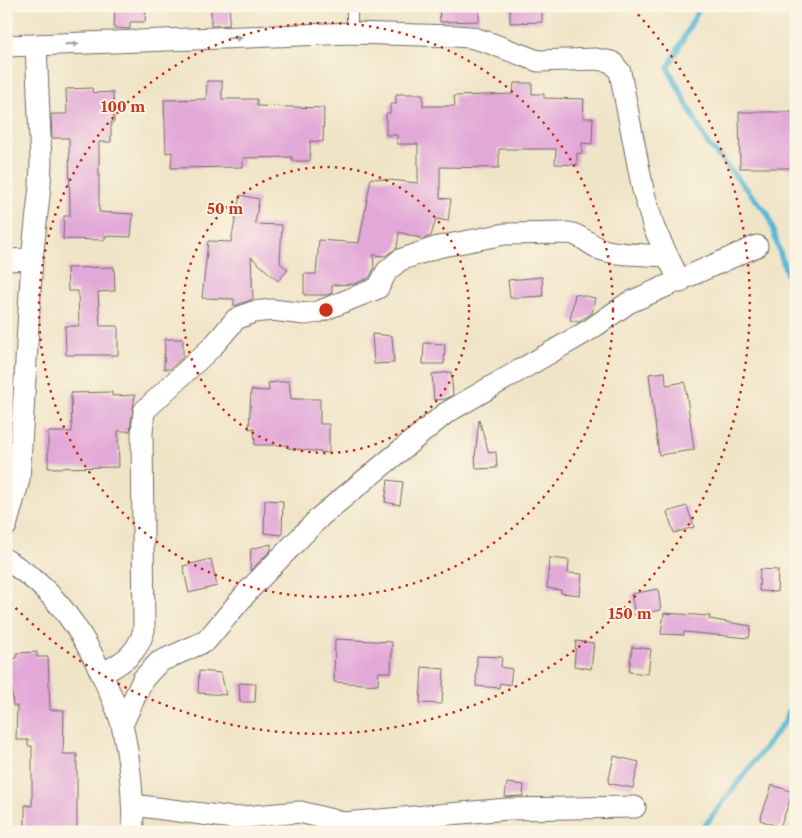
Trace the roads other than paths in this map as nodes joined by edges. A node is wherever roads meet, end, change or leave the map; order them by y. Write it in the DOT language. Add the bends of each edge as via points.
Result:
graph roads {
  1 [pos="352,6"];
  2 [pos="352,33"];
  3 [pos="36,45"];
  4 [pos="6,46"];
  5 [pos="757,246"];
  6 [pos="667,256"];
  7 [pos="32,259"];
  8 [pos="6,260"];
  9 [pos="680,282"];
  10 [pos="6,526"];
  11 [pos="6,560"];
  12 [pos="102,674"];
  13 [pos="122,725"];
  14 [pos="133,805"];
  15 [pos="635,808"];
  16 [pos="133,832"];
  1 -- 2 [label="lane"];
  3 -- 2 [label="street, one-way"];
  2 -- 6 [label="street" via="470,37 538,61 596,59 612,62 620,72 643,190 654,228"];
  3 -- 4 [label="street"];
  3 -- 7 [label="street" via="41,162"];
  5 -- 9 [label="street"];
  6 -- 9 [label="street"];
  6 -- 12 [label="street" via="614,253 568,233 505,234 438,247 400,260 387,271 378,288 318,312 305,314 272,310 236,318 213,346 144,412 144,630 127,660"];
  7 -- 8 [label="street"];
  7 -- 10 [label="street" via="20,472 16,498"];
  9 -- 13 [label="street" via="628,304 428,427 321,516 249,590 206,641 159,662 144,679"];
  11 -- 12 [label="street" via="22,569 58,601 86,640"];
  12 -- 13 [label="street"];
  13 -- 14 [label="street"];
  14 -- 15 [label="street" via="233,818 300,812 344,823 508,809"];
  14 -- 16 [label="street"];
}
